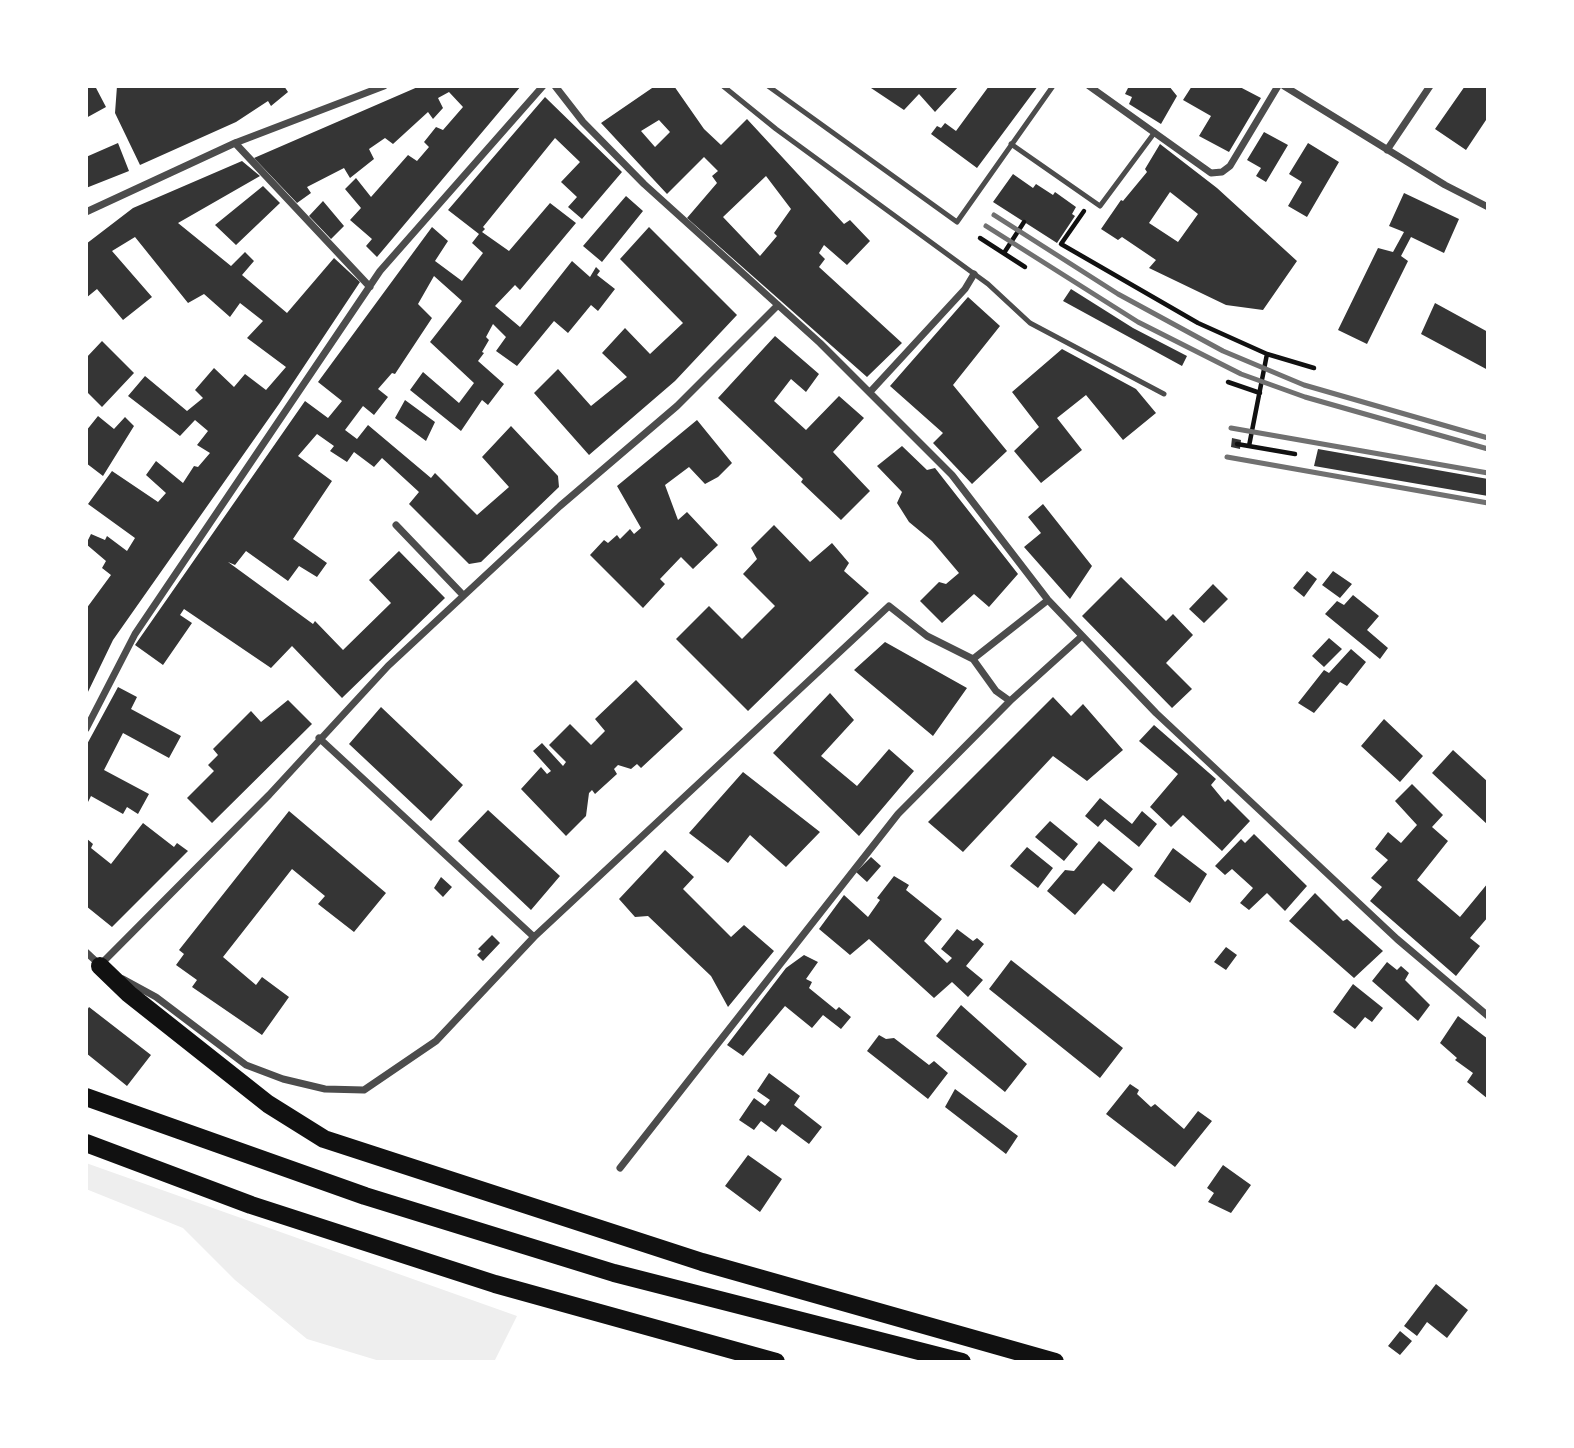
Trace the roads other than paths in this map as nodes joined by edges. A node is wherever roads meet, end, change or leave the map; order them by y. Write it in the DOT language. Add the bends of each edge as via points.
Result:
graph roads {
  1 [pos="384,86"];
  2 [pos="543,86"];
  3 [pos="555,86"];
  4 [pos="723,86"];
  5 [pos="768,86"];
  6 [pos="1054,86"];
  7 [pos="1089,86"];
  8 [pos="1281,86"];
  9 [pos="1430,86"];
  10 [pos="1155,131"];
  11 [pos="235,143"];
  12 [pos="1011,144"];
  13 [pos="1387,150"];
  14 [pos="1488,207"];
  15 [pos="87,213"];
  16 [pos="974,274"];
  17 [pos="370,287"];
  18 [pos="778,305"];
  19 [pos="870,392"];
  20 [pos="1164,394"];
  21 [pos="396,525"];
  22 [pos="463,595"];
  23 [pos="1048,600"];
  24 [pos="1082,636"];
  25 [pos="973,659"];
  26 [pos="1010,701"];
  27 [pos="86,729"];
  28 [pos="319,738"];
  29 [pos="534,937"];
  30 [pos="86,952"];
  31 [pos="100,966"];
  32 [pos="1488,1016"];
  33 [pos="86,1097"];
  34 [pos="86,1143"];
  35 [pos="620,1168"];
  36 [pos="776,1362"];
  37 [pos="962,1362"];
  38 [pos="1055,1362"];
  1 -- 11 [label="street"];
  2 -- 17 [label="street"];
  3 -- 18 [label="street" via="644,184"];
  4 -- 16 [label="lane"];
  5 -- 12 [label="lane" via="957,222"];
  6 -- 12 [label="lane"];
  7 -- 10 [label="street"];
  8 -- 10 [label="street" via="1222,172 1211,173"];
  8 -- 13 [label="street"];
  9 -- 13 [label="street"];
  10 -- 12 [label="lane" via="1100,206"];
  11 -- 15 [label="street"];
  11 -- 17 [label="street"];
  13 -- 14 [label="street"];
  16 -- 19 [label="street"];
  16 -- 20 [label="lane" via="1030,323"];
  17 -- 27 [label="street" via="135,634"];
  18 -- 19 [label="street"];
  18 -- 22 [label="street" via="677,405"];
  19 -- 23 [label="street" via="952,475"];
  21 -- 22 [label="street"];
  22 -- 28 [label="street"];
  23 -- 24 [label="street"];
  23 -- 25 [label="street"];
  24 -- 26 [label="street"];
  24 -- 32 [label="street" via="1397,939"];
  25 -- 26 [label="street" via="996,691"];
  25 -- 29 [label="street" via="927,636 889,606"];
  26 -- 35 [label="street" via="898,814"];
  28 -- 29 [label="street"];
  28 -- 31 [label="street"];
  29 -- 31 [label="street" via="436,1041 364,1090 325,1089 246,1065 156,997"];
  30 -- 31 [label="street"];
  31 -- 38 [label="highway" via="238,1081 324,1139 702,1262"];
  33 -- 37 [label="highway" via="271,1164 589,1265"];
  34 -- 36 [label="highway" via="251,1205 495,1284"];
}
